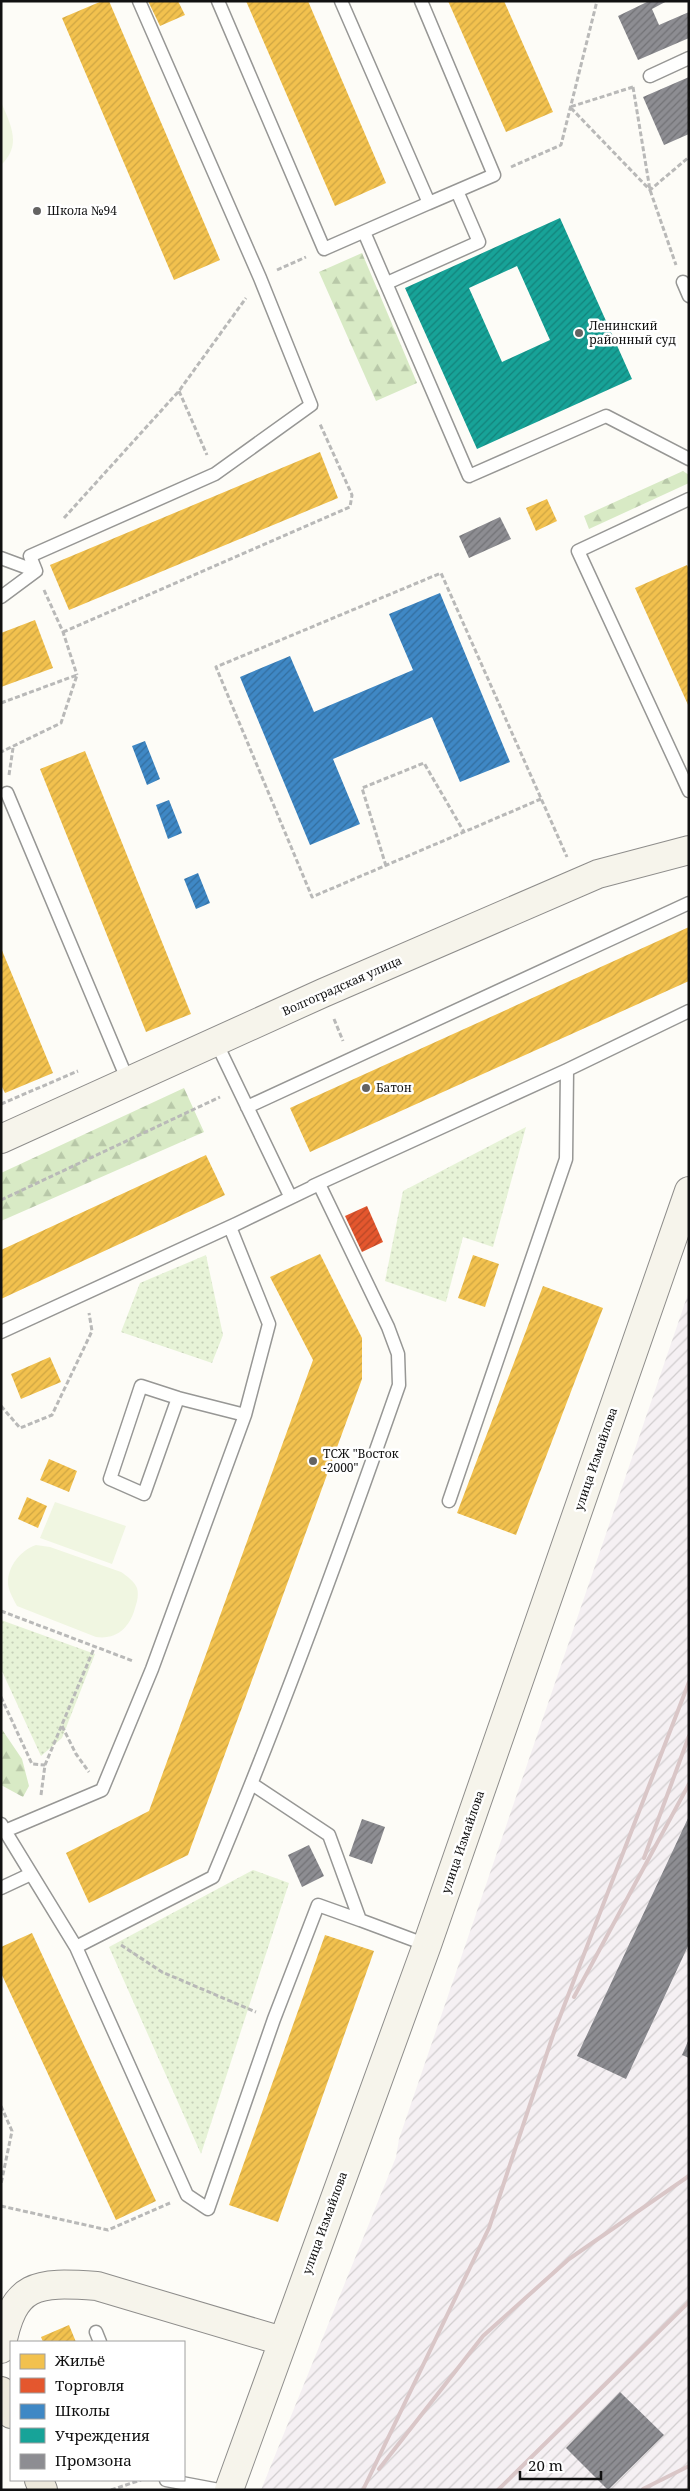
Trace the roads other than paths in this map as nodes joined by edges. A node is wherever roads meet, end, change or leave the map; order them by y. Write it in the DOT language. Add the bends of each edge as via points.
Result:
graph roads {
  1 [pos="139,1"];
  2 [pos="218,1"];
  3 [pos="341,1"];
  4 [pos="421,1"];
  5 [pos="689,58"];
  6 [pos="650,76"];
  7 [pos="457,191"];
  8 [pos="430,203"];
  9 [pos="364,232"];
  10 [pos="683,282"];
  11 [pos="387,283"];
  12 [pos="689,296"];
  13 [pos="689,459"];
  14 [pos="689,499"];
  15 [pos="1,558"];
  16 [pos="36,571"];
  17 [pos="1,597"];
  18 [pos="689,791"];
  19 [pos="7,793"];
  20 [pos="689,850"];
  21 [pos="689,904"];
  22 [pos="689,1011"];
  23 [pos="216,1042"];
  24 [pos="567,1070"];
  25 [pos="128,1081"];
  26 [pos="247,1107"];
  27 [pos="1,1139"];
  28 [pos="319,1184"];
  29 [pos="689,1192"];
  30 [pos="290,1196"];
  31 [pos="230,1227"];
  32 [pos="1,1332"];
  33 [pos="178,1398"];
  34 [pos="245,1415"];
  35 [pos="449,1501"];
  36 [pos="252,1784"];
  37 [pos="3,1828"];
  38 [pos="31,1874"];
  39 [pos="1,1888"];
  40 [pos="360,1920"];
  41 [pos="427,1945"];
  42 [pos="76,1947"];
  43 [pos="282,2341"];
  44 [pos="1,2349"];
  45 [pos="1,2391"];
  46 [pos="10,2412"];
  47 [pos="173,2484"];
  48 [pos="219,2490"];
  49 [pos="228,2490"];
  1 -- 16 [label="lane" via="260,278 311,405 215,474 30,556"];
  2 -- 9 [label="lane" via="324,249"];
  3 -- 8 [label="lane"];
  4 -- 7 [label="lane" via="494,175"];
  5 -- 6 [label="lane"];
  7 -- 8 [label="lane"];
  7 -- 11 [label="lane" via="479,242"];
  8 -- 9 [label="lane"];
  9 -- 11 [label="lane"];
  10 -- 12 [label="lane"];
  11 -- 13 [label="lane" via="469,476 606,416"];
  14 -- 18 [label="lane" via="578,551"];
  15 -- 16 [label="lane"];
  16 -- 17 [label="lane"];
  19 -- 25 [label="lane"];
  20 -- 23 [label="main road, Волгоградская улица" via="598,874"];
  21 -- 26 [label="lane"];
  22 -- 24 [label="lane"];
  23 -- 25 [label="main road, Волгоградская улица"];
  23 -- 26 [label="lane"];
  24 -- 28 [label="lane"];
  24 -- 35 [label="lane" via="566,1159"];
  25 -- 27 [label="main road, Волгоградская улица"];
  26 -- 30 [label="lane"];
  28 -- 30 [label="lane"];
  28 -- 36 [label="lane" via="388,1327 398,1354 399,1385 330,1581"];
  29 -- 41 [label="main road, улица Измайлова"];
  30 -- 31 [label="lane"];
  31 -- 32 [label="lane"];
  31 -- 34 [label="lane" via="268,1324"];
  33 -- 33 [label="lane" via="140,1386 110,1479 144,1494"];
  33 -- 34 [label="lane"];
  34 -- 37 [label="lane" via="152,1669 102,1790 37,1819"];
  36 -- 40 [label="lane" via="329,1835"];
  36 -- 42 [label="lane" via="213,1877"];
  37 -- 38 [label="lane"];
  38 -- 39 [label="lane"];
  38 -- 42 [label="lane"];
  40 -- 41 [label="lane"];
  40 -- 42 [label="lane" via="318,1904 208,2209 186,2195"];
  41 -- 43 [label="main road, улица Измайлова"];
  43 -- 44 [label="main road" via="97,2286 68,2284 30,2290 16,2302 8,2316"];
  43 -- 49 [label="main road, улица Измайлова"];
  45 -- 46 [label="main road"];
  47 -- 48 [label="lane"];
}
